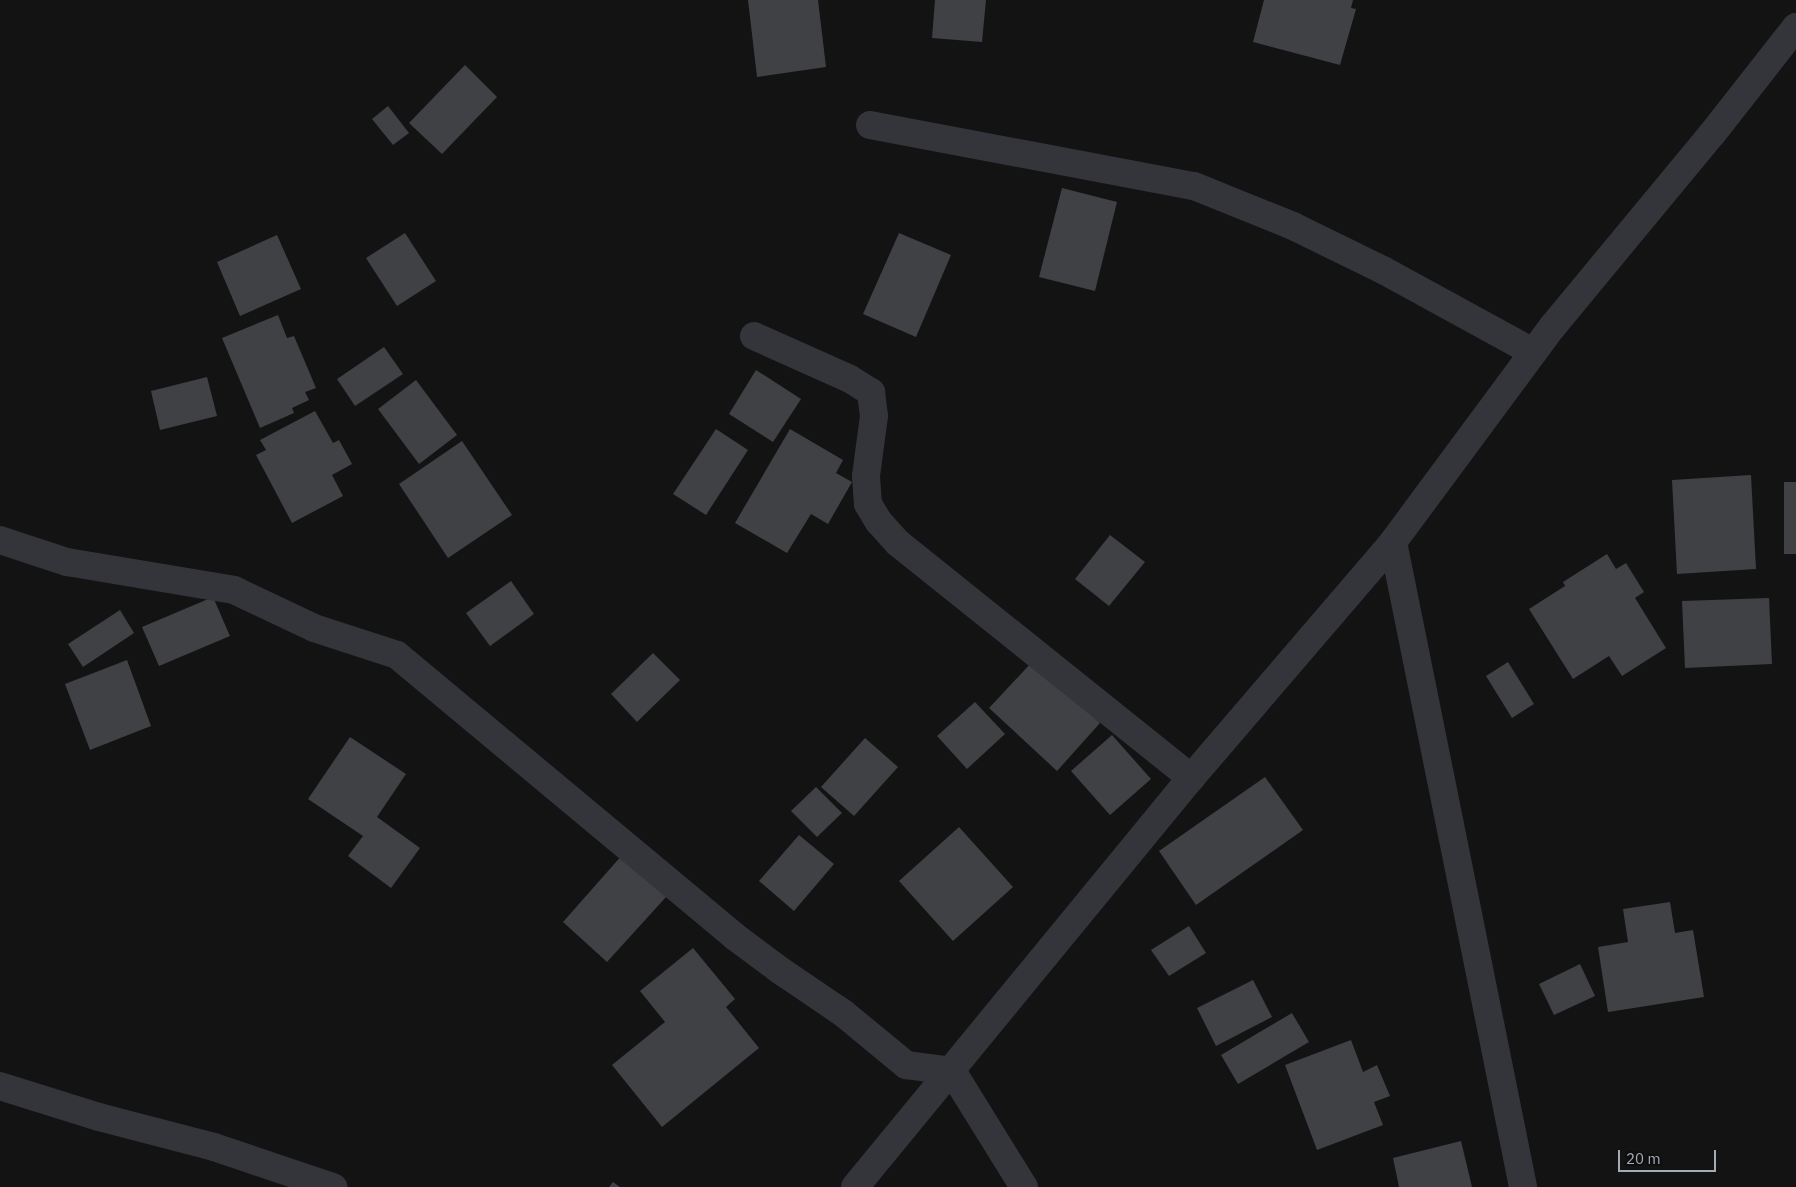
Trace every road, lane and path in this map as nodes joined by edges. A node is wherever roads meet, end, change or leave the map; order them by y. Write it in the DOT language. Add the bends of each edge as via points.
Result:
graph roads {
  1 [pos="1796,27"];
  2 [pos="870,125"];
  3 [pos="754,336"];
  4 [pos="1533,352"];
  5 [pos="0,540"];
  6 [pos="1393,542"];
  7 [pos="1191,778"];
  8 [pos="952,1071"];
  9 [pos="0,1086"];
  10 [pos="333,1187"];
  11 [pos="855,1187"];
  12 [pos="1024,1187"];
  13 [pos="1523,1187"];
  1 -- 4 [label="street"];
  2 -- 4 [label="street" via="1194,186 1292,226 1383,270"];
  3 -- 7 [label="street" via="850,378 871,392 874,416 866,476 868,504 879,522 898,542"];
  4 -- 6 [label="street"];
  5 -- 8 [label="street" via="67,562 234,590 314,628 397,655 734,936 844,1013 906,1066"];
  6 -- 7 [label="street"];
  6 -- 13 [label="street"];
  7 -- 8 [label="street"];
  8 -- 11 [label="street"];
  8 -- 12 [label="street"];
  9 -- 10 [label="street" via="99,1117 214,1147"];
}
